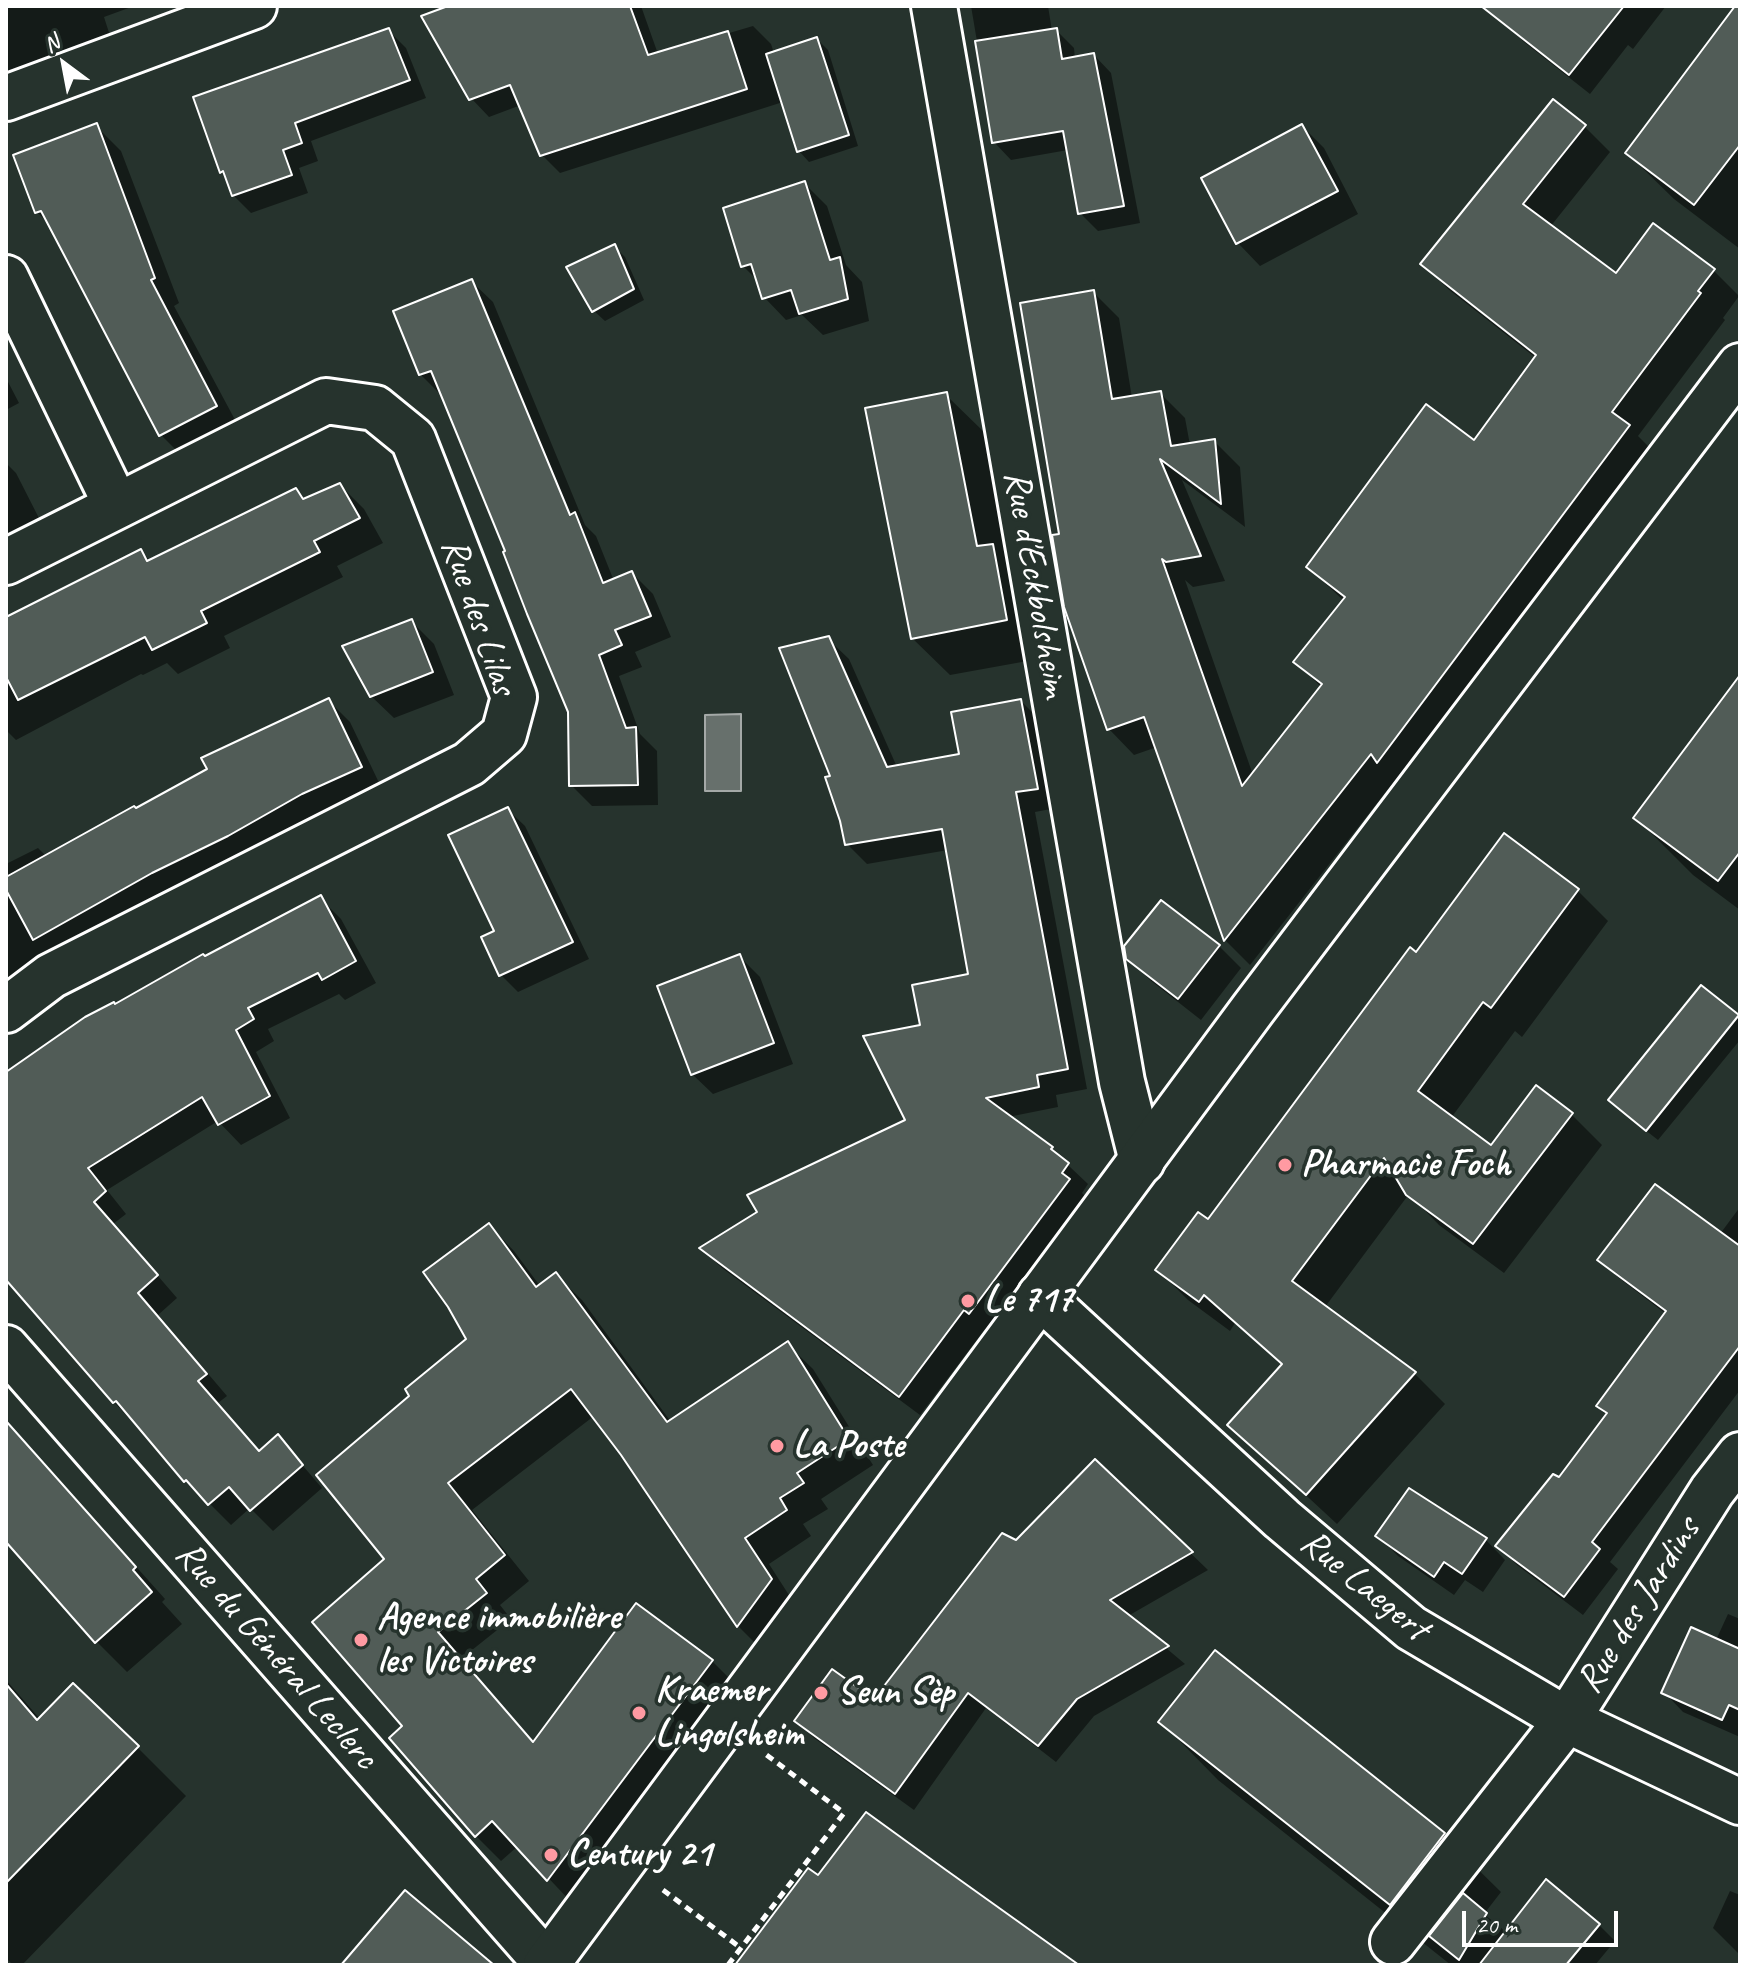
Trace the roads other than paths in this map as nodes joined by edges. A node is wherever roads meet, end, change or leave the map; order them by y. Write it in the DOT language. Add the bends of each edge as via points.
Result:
graph roads {
  1 [pos="254,6"];
  2 [pos="934,6"];
  3 [pos="6,98"];
  4 [pos="6,278"];
  5 [pos="1740,366"];
  6 [pos="116,505"];
  7 [pos="6,562"];
  8 [pos="6,1010"];
  9 [pos="1142,1161"];
  10 [pos="1040,1296"];
  11 [pos="14,1372"];
  12 [pos="1740,1455"];
  13 [pos="1567,1720"];
  14 [pos="1740,1802"];
  15 [pos="1393,1942"];
  16 [pos="547,1965"];
  1 -- 3 [label="street"];
  2 -- 9 [label="street, Rue d'Eckbolsheim" via="1122,1082"];
  4 -- 6 [label="street"];
  5 -- 9 [label="street"];
  6 -- 7 [label="street, Rue des Lilas"];
  6 -- 8 [label="street, Rue des Lilas" via="326,401 375,408 413,439 514,697 504,734 469,764 51,976"];
  9 -- 10 [label="street"];
  10 -- 13 [label="street, Rue Laegert" via="1282,1519 1411,1628"];
  10 -- 16 [label="street"];
  11 -- 16 [label="street, Rue du Général Leclerc"];
  12 -- 13 [label="street, Rue des Jardins"];
  13 -- 14 [label="street, Rue Laegert"];
  13 -- 15 [label="street, Rue des Jardins"];
}
